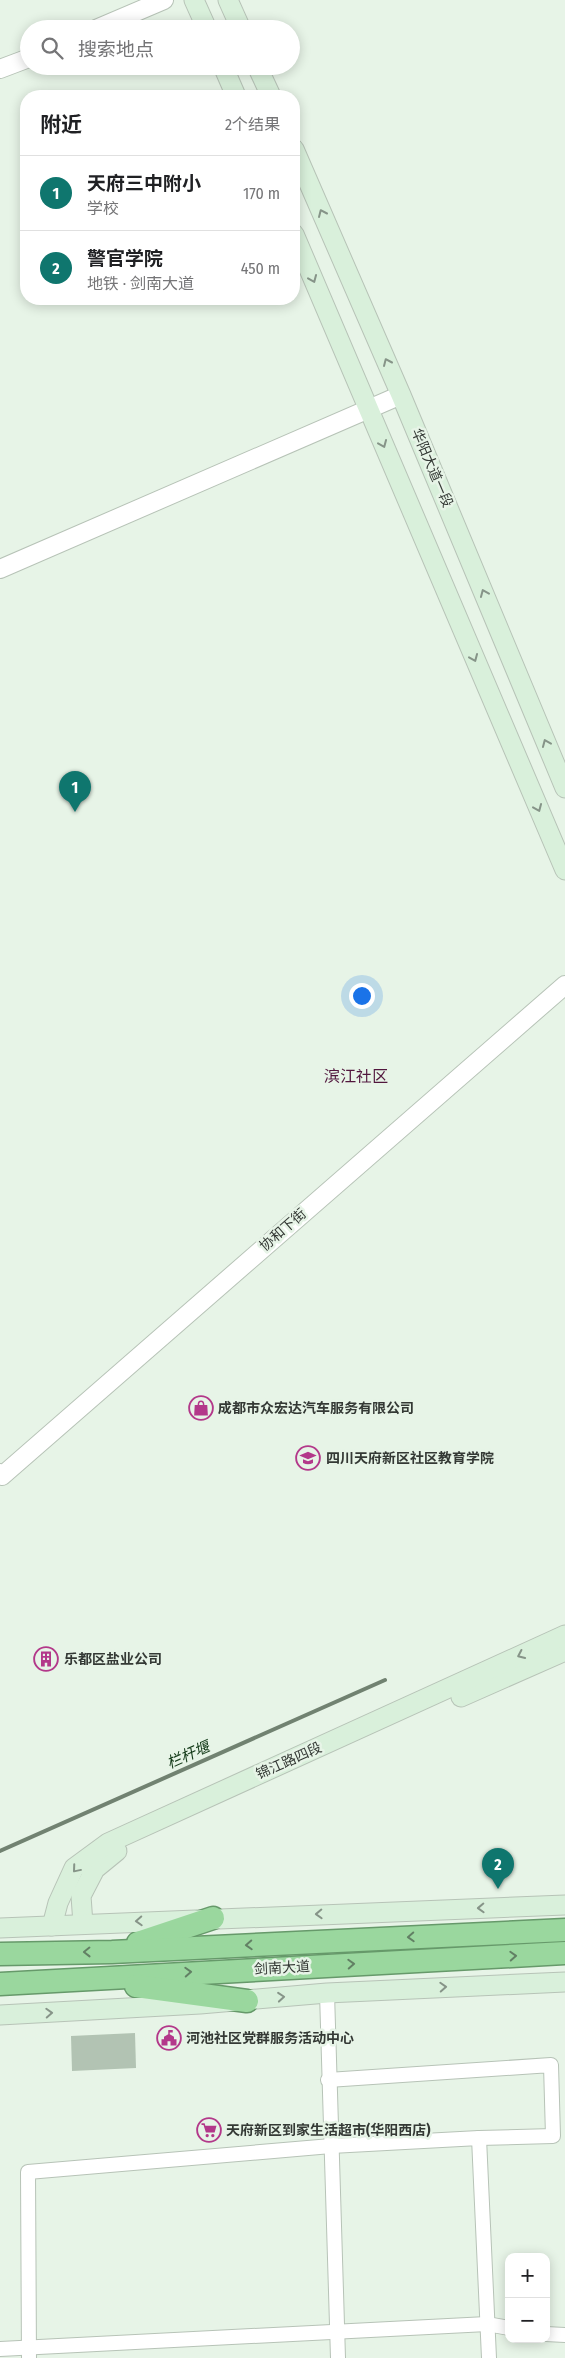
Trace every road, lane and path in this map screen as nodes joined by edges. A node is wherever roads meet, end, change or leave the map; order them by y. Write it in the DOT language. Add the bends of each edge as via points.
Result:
graph roads {
  1 [pos="164,0"];
  2 [pos="194,0"];
  3 [pos="230,4"];
  4 [pos="117,20"];
  5 [pos="203,20"];
  6 [pos="237,20"];
  7 [pos="20,61"];
  8 [pos="0,69"];
  9 [pos="227,75"];
  10 [pos="261,75"];
  11 [pos="233,90"];
  12 [pos="267,90"];
  13 [pos="300,163"];
  14 [pos="300,248"];
  15 [pos="401,395"];
  16 [pos="369,410"];
  17 [pos="0,569"];
  18 [pos="565,788"];
  19 [pos="565,870"];
  20 [pos="565,985"];
  21 [pos="1,1475"];
  22 [pos="565,1635"];
  23 [pos="565,1651"];
  24 [pos="565,1905"];
  25 [pos="213,1918"];
  26 [pos="83,1924"];
  27 [pos="52,1926"];
  28 [pos="0,1928"];
  29 [pos="565,1930"];
  30 [pos="112,1952"];
  31 [pos="565,1953"];
  32 [pos="0,1954"];
  33 [pos="90,1980"];
  34 [pos="565,1982"];
  35 [pos="0,1984"];
  36 [pos="327,1993"];
  37 [pos="247,2001"];
  38 [pos="0,2015"];
  39 [pos="328,2080"];
  40 [pos="479,2138"];
  41 [pos="331,2146"];
  42 [pos="487,2324"];
  43 [pos="505,2327"];
  44 [pos="337,2331"];
  45 [pos="550,2334"];
  46 [pos="565,2335"];
  47 [pos="0,2349"];
  48 [pos="29,2353"];
  49 [pos="338,2358"];
  50 [pos="489,2358"];
  1 -- 4 [label="street"];
  2 -- 5 [label="main road"];
  3 -- 6 [label="main road"];
  7 -- 8 [label="street"];
  9 -- 11 [label="main road"];
  10 -- 12 [label="main road"];
  15 -- 13 [label="main road, 华阳大道一段, one-way"];
  14 -- 16 [label="main road, one-way"];
  15 -- 16 [label="street"];
  18 -- 15 [label="main road, 华阳大道一段, one-way"];
  16 -- 17 [label="street"];
  16 -- 19 [label="main road, one-way"];
  20 -- 21 [label="street, 协和下街"];
  22 -- 27 [label="main road, 锦江路四段, one-way" via="108,1843 74,1868 58,1903"];
  23 -- 26 [label="main road, 锦江路四段" via="119,1849 95,1869 86,1887 82,1896"];
  24 -- 25 [label="main road, one-way"];
  25 -- 26 [label="main road, one-way"];
  25 -- 30 [label="highway"];
  26 -- 27 [label="main road"];
  27 -- 28 [label="main road"];
  29 -- 30 [label="highway, 剑南大道, one-way"];
  30 -- 32 [label="highway, 剑南大道, one-way"];
  33 -- 31 [label="highway, 剑南大道, one-way"];
  33 -- 35 [label="highway, 剑南大道"];
  33 -- 37 [label="highway"];
  36 -- 34 [label="main road, one-way"];
  37 -- 36 [label="main road, one-way"];
  36 -- 39 [label="street"];
  38 -- 37 [label="main road, one-way"];
  39 -- 40 [label="street" via="551,2065 554,2136"];
  39 -- 41 [label="street"];
  40 -- 41 [label="street"];
  40 -- 42 [label="street"];
  41 -- 44 [label="street"];
  41 -- 48 [label="street" via="28,2172"];
  42 -- 43 [label="street"];
  42 -- 44 [label="street"];
  42 -- 50 [label="street"];
  44 -- 48 [label="street"];
  44 -- 49 [label="street"];
  45 -- 46 [label="street"];
  47 -- 48 [label="street"];
}
